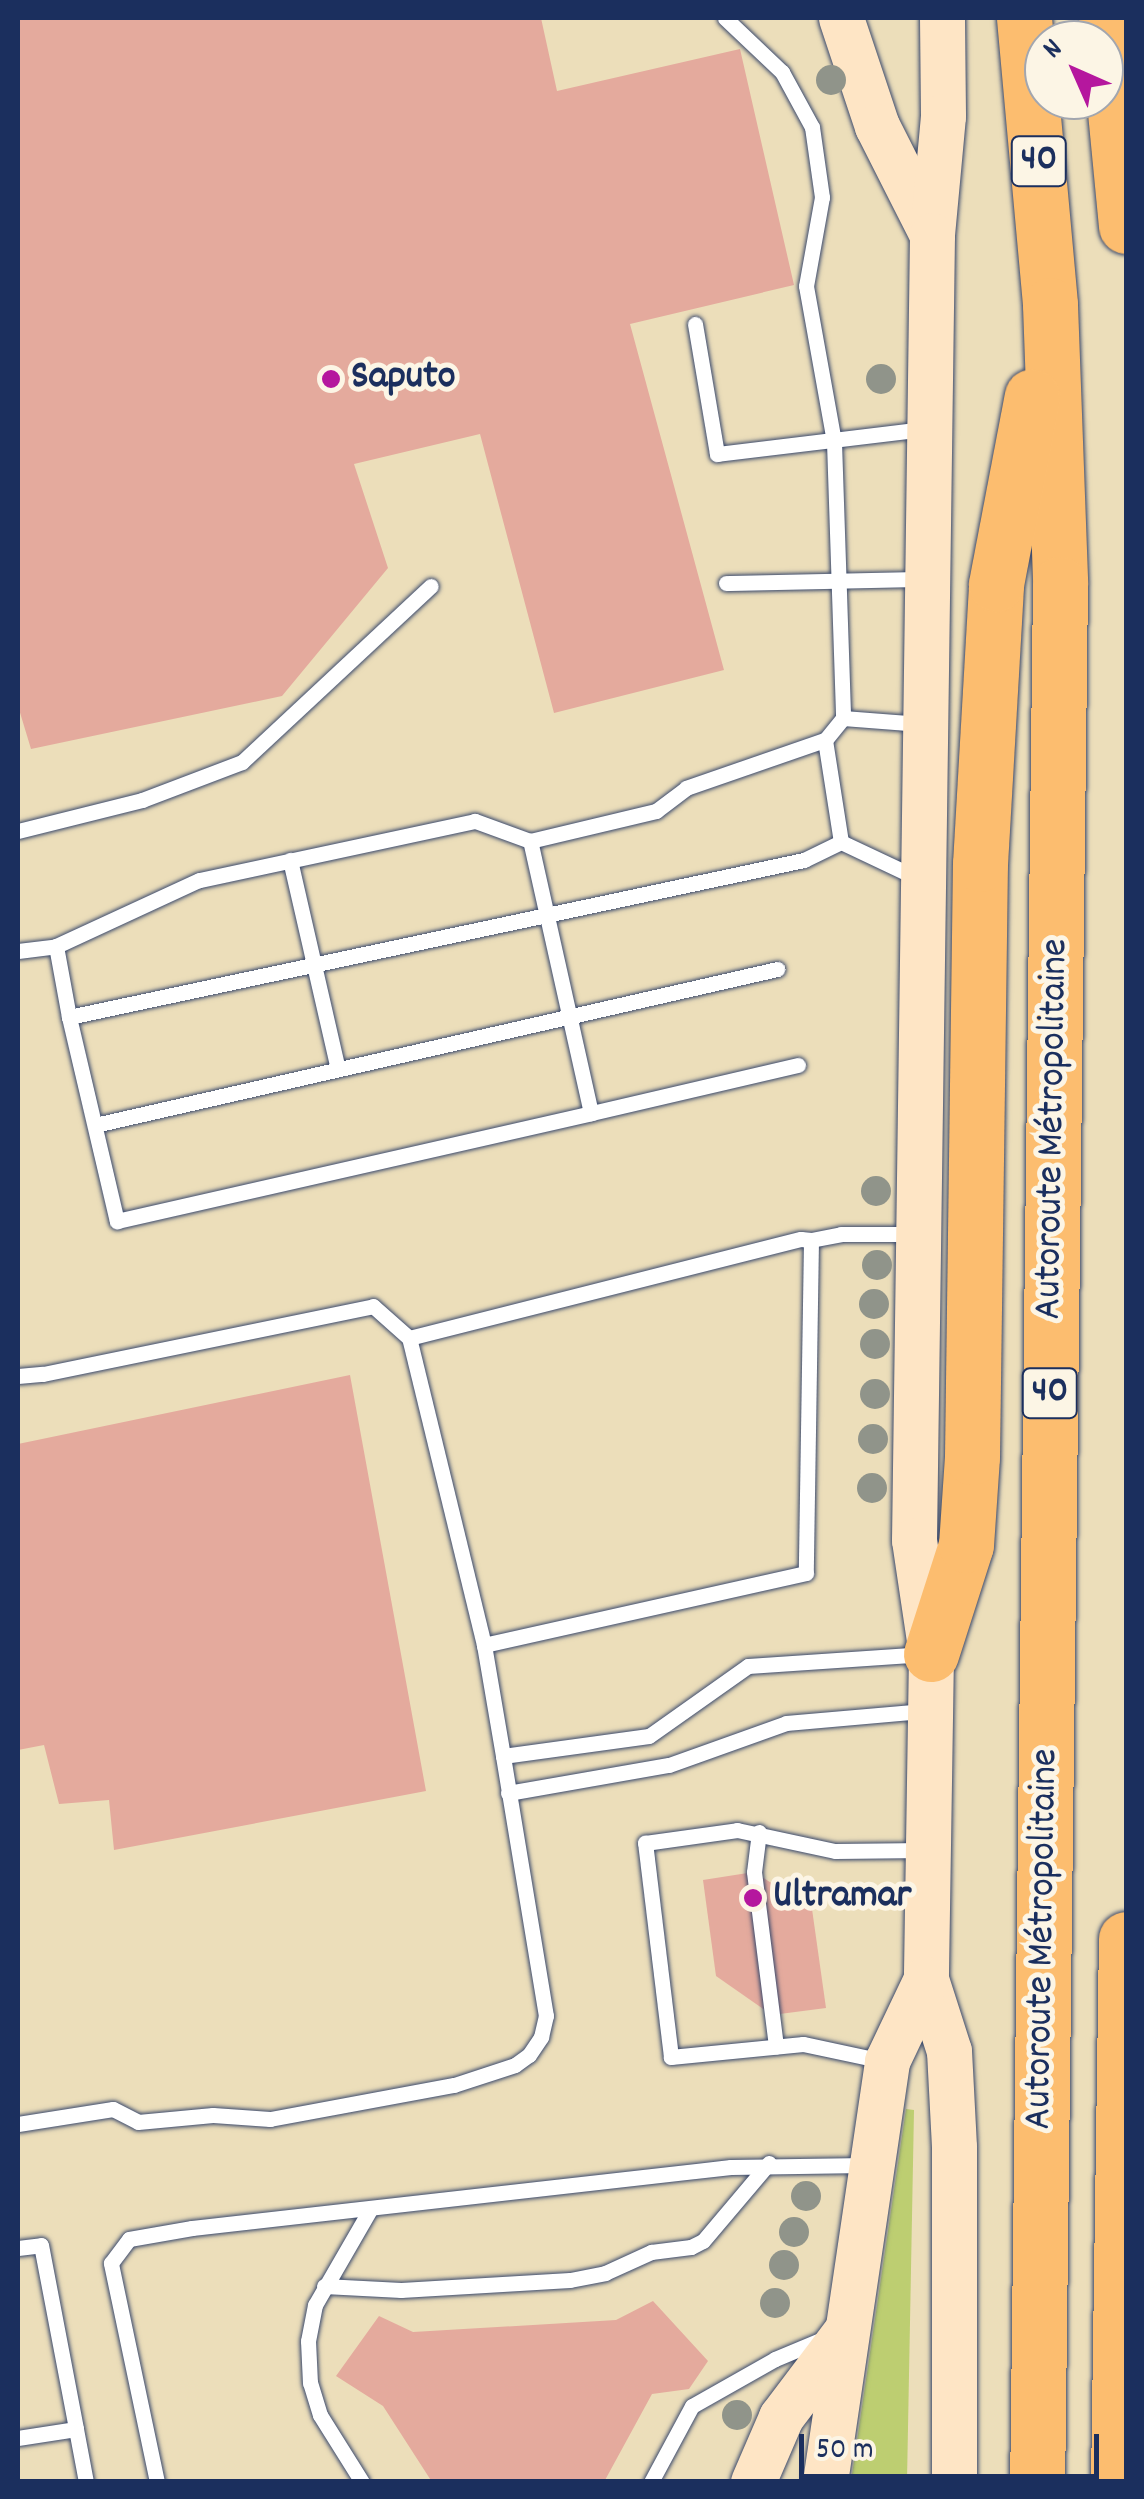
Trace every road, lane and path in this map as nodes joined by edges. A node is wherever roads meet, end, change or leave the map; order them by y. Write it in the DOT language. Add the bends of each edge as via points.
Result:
graph roads {
  1 [pos="725,18"];
  2 [pos="841,18"];
  3 [pos="942,18"];
  4 [pos="1024,18"];
  5 [pos="1106,18"];
  6 [pos="1126,226"];
  7 [pos="932,234"];
  8 [pos="1050,305"];
  9 [pos="695,324"];
  10 [pos="929,428"];
  11 [pos="834,442"];
  12 [pos="838,577"];
  13 [pos="926,579"];
  14 [pos="726,584"];
  15 [pos="432,586"];
  16 [pos="843,718"];
  17 [pos="924,724"];
  18 [pos="825,740"];
  19 [pos="18,831"];
  20 [pos="530,841"];
  21 [pos="841,842"];
  22 [pos="290,860"];
  23 [pos="921,880"];
  24 [pos="546,914"];
  25 [pos="56,946"];
  26 [pos="18,950"];
  27 [pos="314,963"];
  28 [pos="777,969"];
  29 [pos="569,1014"];
  30 [pos="69,1018"];
  31 [pos="798,1066"];
  32 [pos="338,1069"];
  33 [pos="591,1113"];
  34 [pos="95,1126"];
  35 [pos="916,1234"];
  36 [pos="810,1240"];
  37 [pos="410,1338"];
  38 [pos="18,1376"];
  39 [pos="484,1645"];
  40 [pos="932,1654"];
  41 [pos="932,1711"];
  42 [pos="503,1756"];
  43 [pos="508,1793"];
  44 [pos="759,1832"];
  45 [pos="929,1850"];
  46 [pos="1126,1939"];
  47 [pos="926,1980"];
  48 [pos="776,2046"];
  49 [pos="887,2062"];
  50 [pos="18,2124"];
  51 [pos="769,2163"];
  52 [pos="872,2165"];
  53 [pos="371,2208"];
  54 [pos="18,2248"];
  55 [pos="324,2286"];
  56 [pos="848,2329"];
  57 [pos="76,2429"];
  58 [pos="18,2438"];
  59 [pos="86,2482"];
  60 [pos="158,2482"];
  61 [pos="362,2482"];
  62 [pos="651,2482"];
  63 [pos="753,2482"];
  64 [pos="825,2482"];
  65 [pos="954,2482"];
  66 [pos="1037,2482"];
  67 [pos="1118,2482"];
  1 -- 11 [label="lane" via="782,72 812,127 822,197 806,286"];
  2 -- 7 [label="main road" via="876,126"];
  3 -- 7 [label="main road" via="943,116"];
  4 -- 8 [label="highway, Autoroute Métropolitaine / 40"];
  5 -- 6 [label="highway, 40"];
  7 -- 10 [label="main road"];
  8 -- 40 [label="highway" via="996,584 980,864 972,1457 966,1545"];
  8 -- 66 [label="highway, Autoroute Métropolitaine / 40" via="1060,638"];
  9 -- 11 [label="lane" via="717,454"];
  10 -- 11 [label="lane"];
  10 -- 13 [label="main road"];
  11 -- 12 [label="lane"];
  12 -- 13 [label="lane"];
  12 -- 14 [label="lane"];
  12 -- 16 [label="lane"];
  13 -- 17 [label="main road"];
  15 -- 19 [label="lane" via="242,762 142,800"];
  16 -- 17 [label="lane"];
  16 -- 18 [label="lane"];
  17 -- 23 [label="main road"];
  18 -- 20 [label="lane" via="686,788 656,811"];
  18 -- 21 [label="lane"];
  20 -- 22 [label="lane" via="475,821"];
  20 -- 24 [label="lane"];
  21 -- 23 [label="lane"];
  21 -- 24 [label="lane" via="804,860"];
  22 -- 25 [label="lane" via="199,880"];
  22 -- 27 [label="lane"];
  23 -- 35 [label="main road"];
  24 -- 27 [label="lane"];
  24 -- 29 [label="lane"];
  25 -- 26 [label="lane"];
  25 -- 30 [label="lane"];
  27 -- 30 [label="lane"];
  27 -- 32 [label="lane"];
  28 -- 29 [label="lane"];
  29 -- 32 [label="lane"];
  29 -- 33 [label="lane"];
  30 -- 34 [label="lane"];
  31 -- 33 [label="lane"];
  32 -- 34 [label="lane"];
  33 -- 34 [label="lane" via="118,1221"];
  35 -- 36 [label="lane"];
  35 -- 40 [label="main road" via="914,1540"];
  36 -- 37 [label="lane"];
  36 -- 39 [label="lane" via="806,1573"];
  37 -- 38 [label="lane" via="373,1306"];
  37 -- 39 [label="lane"];
  39 -- 42 [label="lane"];
  40 -- 41 [label="main road"];
  40 -- 42 [label="lane" via="748,1666 649,1736"];
  41 -- 43 [label="lane" via="786,1722 669,1764"];
  41 -- 45 [label="main road"];
  42 -- 43 [label="lane"];
  43 -- 50 [label="lane" via="546,2016 541,2037 515,2065 454,2085 270,2119 213,2114 138,2122 112,2108"];
  44 -- 45 [label="lane" via="835,1852"];
  44 -- 48 [label="lane" via="754,1872"];
  44 -- 48 [label="lane" via="645,1843 672,2057"];
  45 -- 47 [label="main road"];
  46 -- 67 [label="highway, Autoroute Métropolitaine"];
  47 -- 49 [label="main road"];
  47 -- 65 [label="main road" via="950,2050"];
  48 -- 49 [label="lane" via="817,2046"];
  49 -- 52 [label="main road"];
  51 -- 52 [label="lane"];
  51 -- 53 [label="lane"];
  51 -- 55 [label="lane" via="702,2241 651,2252 605,2273 401,2290"];
  52 -- 56 [label="main road"];
  53 -- 55 [label="lane"];
  53 -- 60 [label="lane" via="144,2234 118,2248 111,2263 114,2285"];
  54 -- 57 [label="lane" via="41,2245"];
  55 -- 61 [label="lane" via="308,2342 310,2383 320,2415"];
  56 -- 62 [label="lane" via="775,2359 692,2406"];
  56 -- 63 [label="main road" via="781,2417"];
  56 -- 64 [label="main road"];
  57 -- 58 [label="lane"];
  57 -- 59 [label="lane"];
}
